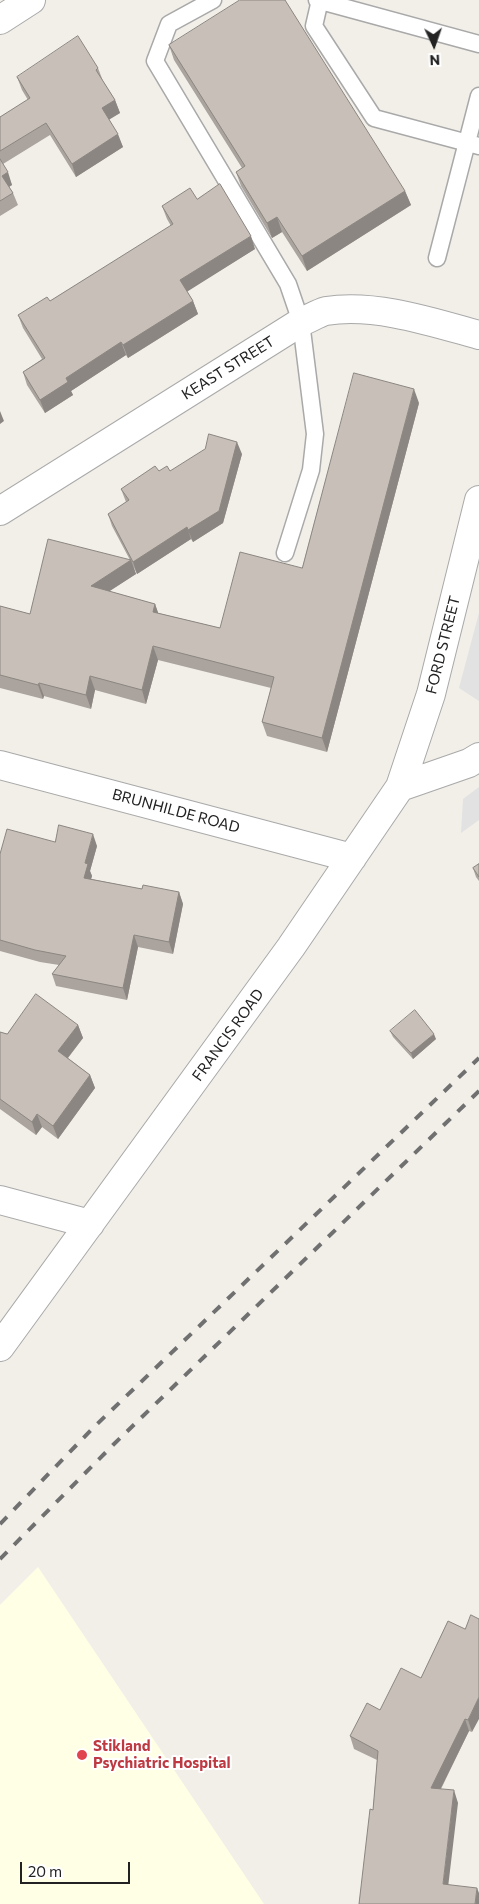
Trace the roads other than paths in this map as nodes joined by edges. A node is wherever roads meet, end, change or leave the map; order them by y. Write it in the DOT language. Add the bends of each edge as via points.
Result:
graph roads {
  1 [pos="31,0"];
  2 [pos="213,0"];
  3 [pos="319,1"];
  4 [pos="0,20"];
  5 [pos="479,44"];
  6 [pos="479,96"];
  7 [pos="472,145"];
  8 [pos="437,258"];
  9 [pos="301,322"];
  10 [pos="479,335"];
  11 [pos="479,500"];
  12 [pos="0,511"];
  13 [pos="285,553"];
  14 [pos="479,757"];
  15 [pos="0,765"];
  16 [pos="400,787"];
  17 [pos="352,858"];
  18 [pos="0,1200"];
  19 [pos="90,1224"];
  20 [pos="0,1347"];
  1 -- 4 [label="street"];
  2 -- 9 [label="lane" via="169,24 155,61 288,284"];
  3 -- 5 [label="lane"];
  3 -- 7 [label="lane" via="314,26 374,118"];
  6 -- 7 [label="lane"];
  7 -- 8 [label="lane"];
  9 -- 10 [label="street, KEAST STREET" via="324,311 383,312"];
  9 -- 12 [label="street, KEAST STREET"];
  9 -- 13 [label="lane" via="315,434 311,470"];
  11 -- 16 [label="street, FORD STREET" via="431,694"];
  14 -- 16 [label="street"];
  15 -- 17 [label="street, BRUNHILDE ROAD"];
  16 -- 17 [label="street, FRANCIS ROAD"];
  17 -- 19 [label="street, FRANCIS ROAD"];
  18 -- 19 [label="street"];
  19 -- 20 [label="street, FRANCIS ROAD"];
}
